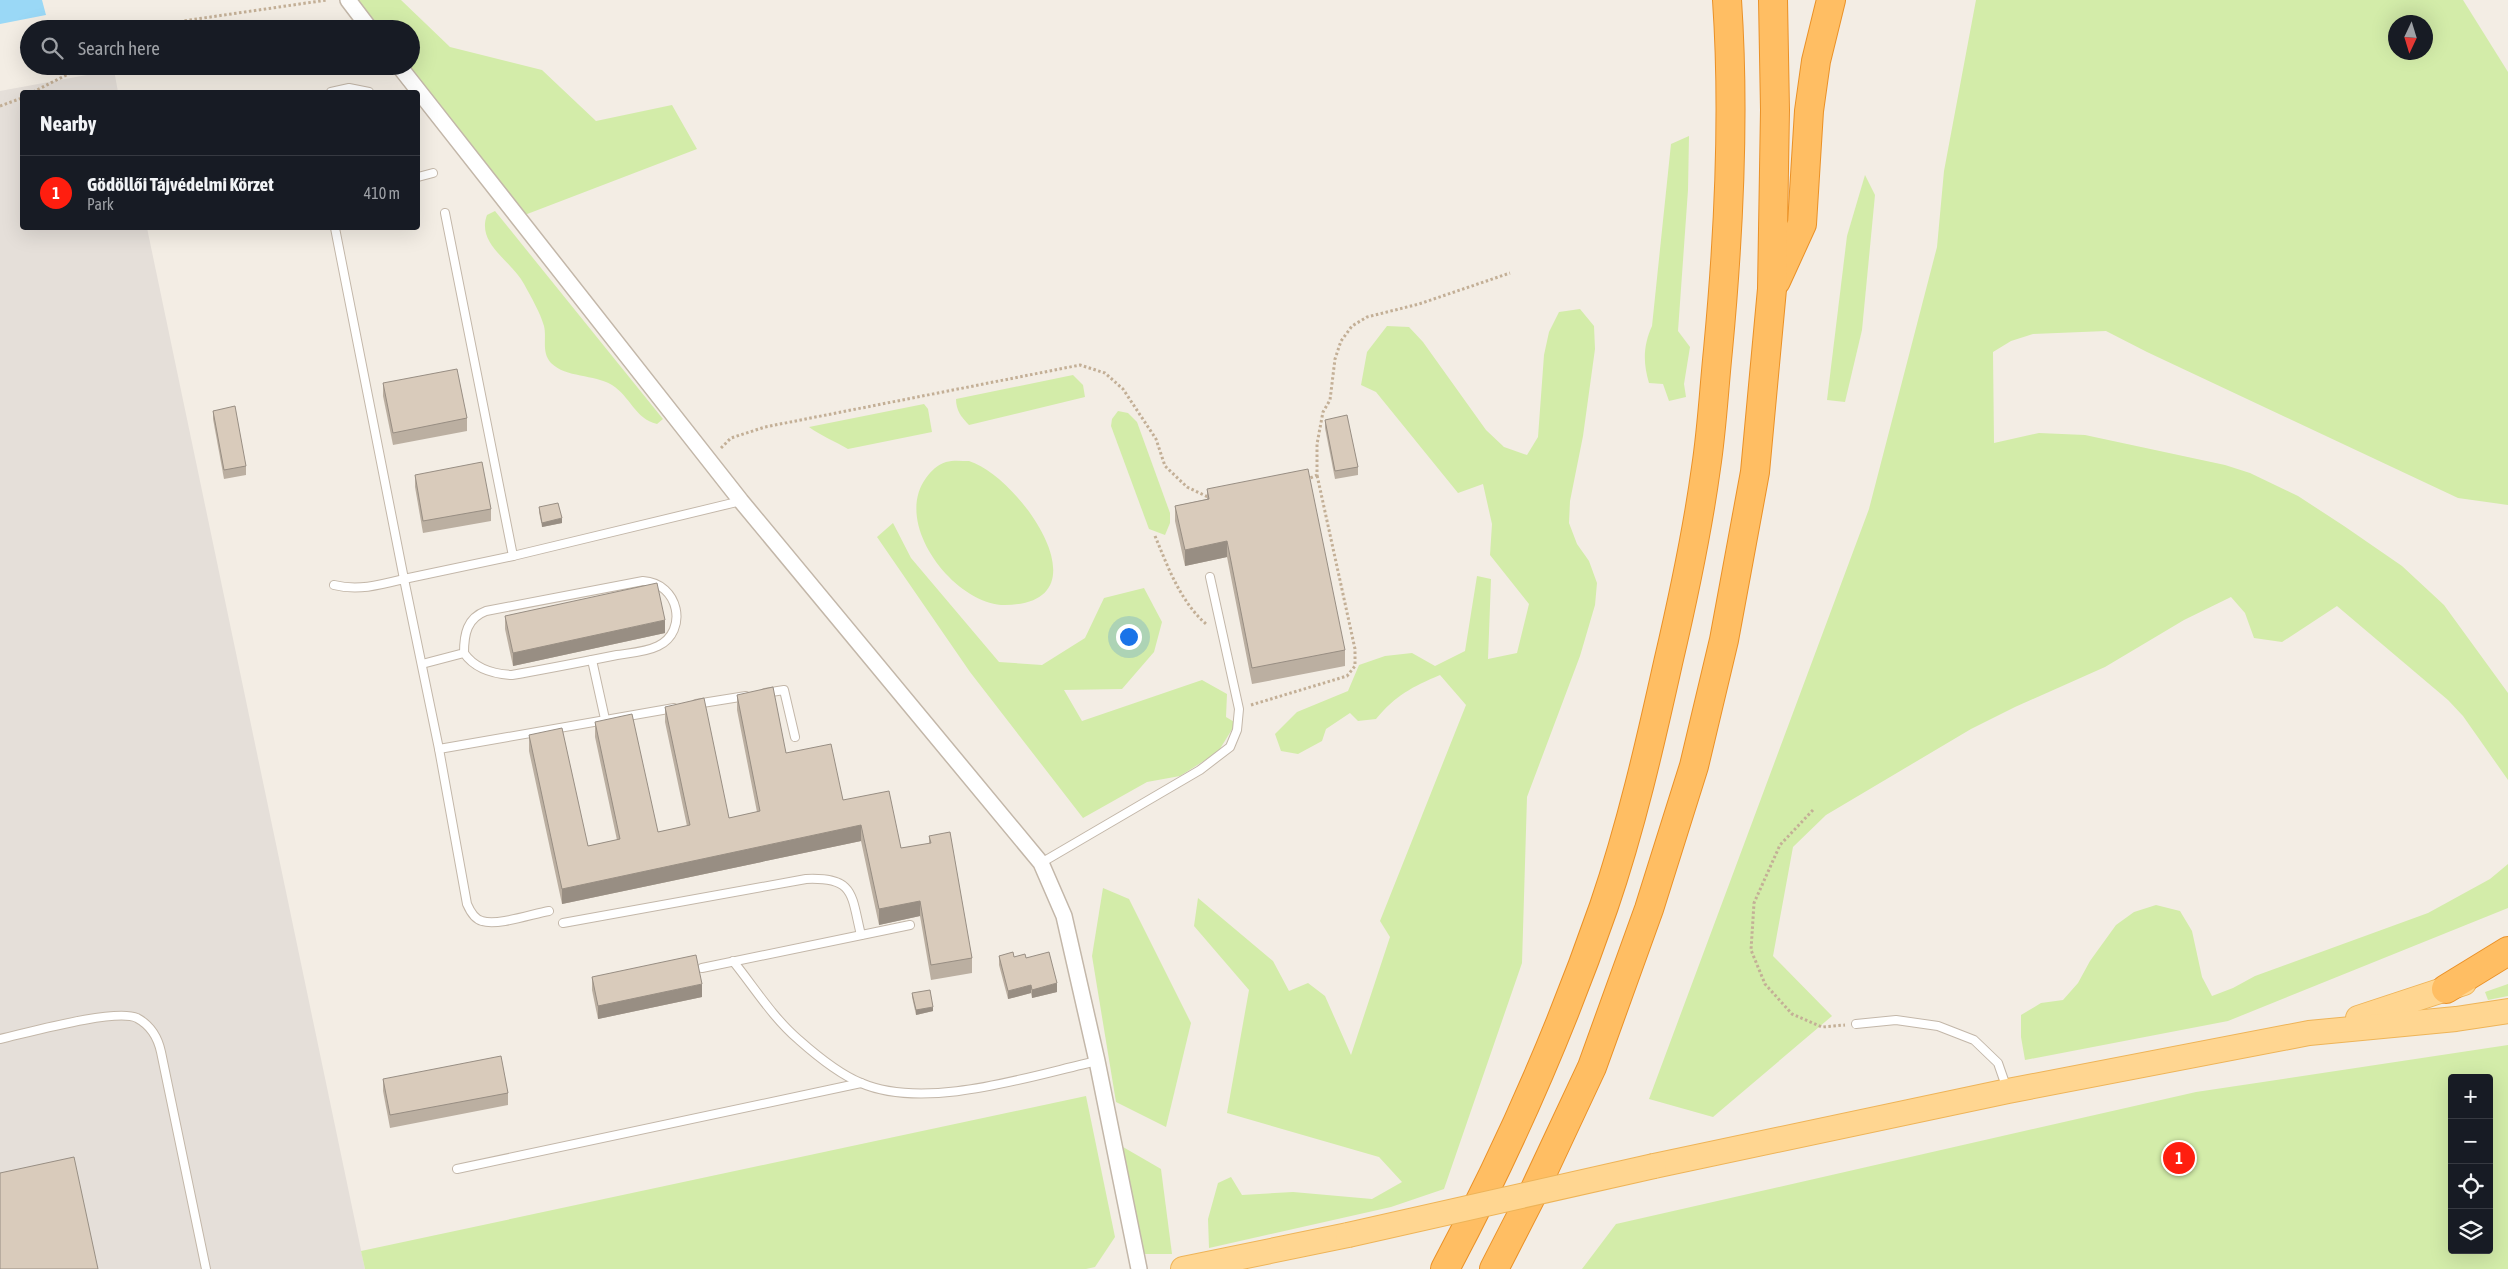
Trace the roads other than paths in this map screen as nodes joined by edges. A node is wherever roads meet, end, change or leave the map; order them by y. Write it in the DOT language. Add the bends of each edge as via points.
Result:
graph roads {
  1 [pos="348,0"];
  2 [pos="1727,0"];
  3 [pos="1773,0"];
  4 [pos="1831,0"];
  5 [pos="363,20"];
  6 [pos="407,75"];
  7 [pos="340,90"];
  8 [pos="360,90"];
  9 [pos="419,90"];
  10 [pos="420,91"];
  11 [pos="433,173"];
  12 [pos="420,176"];
  13 [pos="445,213"];
  14 [pos="334,230"];
  15 [pos="1772,289"];
  16 [pos="741,501"];
  17 [pos="513,556"];
  18 [pos="1210,577"];
  19 [pos="404,579"];
  20 [pos="334,585"];
  21 [pos="464,653"];
  22 [pos="592,660"];
  23 [pos="422,664"];
  24 [pos="690,705"];
  25 [pos="680,707"];
  26 [pos="605,719"];
  27 [pos="796,737"];
  28 [pos="439,748"];
  29 [pos="1041,863"];
  30 [pos="549,911"];
  31 [pos="563,923"];
  32 [pos="910,925"];
  33 [pos="861,935"];
  34 [pos="2508,951"];
  35 [pos="733,961"];
  36 [pos="2508,967"];
  37 [pos="702,968"];
  38 [pos="2446,989"];
  39 [pos="2508,1011"];
  40 [pos="1856,1024"];
  41 [pos="2308,1033"];
  42 [pos="0,1039"];
  43 [pos="1097,1062"];
  44 [pos="862,1083"];
  45 [pos="2008,1091"];
  46 [pos="457,1169"];
  47 [pos="206,1269"];
  48 [pos="1139,1269"];
  49 [pos="1183,1269"];
  50 [pos="1445,1269"];
  51 [pos="1494,1269"];
  1 -- 5 [label="street"];
  2 -- 50 [label="highway" via="1730,108 1724,288 1707,466 1693,553 1648,754 1604,904 1538,1074 1479,1205"];
  3 -- 15 [label="highway"];
  4 -- 15 [label="highway" via="1816,61 1809,111 1802,224"];
  6 -- 9 [label="street"];
  7 -- 8 [label="lane"];
  10 -- 16 [label="street"];
  11 -- 12 [label="lane"];
  13 -- 17 [label="lane"];
  14 -- 19 [label="lane"];
  15 -- 51 [label="highway" via="1755,472 1732,603 1694,766 1649,909 1592,1067"];
  16 -- 17 [label="lane"];
  16 -- 29 [label="street"];
  17 -- 19 [label="lane"];
  18 -- 29 [label="lane" via="1239,709 1237,730 1230,747 1200,770"];
  19 -- 20 [label="lane" via="364,588"];
  19 -- 23 [label="lane"];
  21 -- 22 [label="lane" via="477,666 500,675"];
  21 -- 22 [label="lane" via="468,625 486,611 643,581 663,586 677,613 665,641 648,649"];
  21 -- 23 [label="lane"];
  22 -- 26 [label="lane"];
  23 -- 28 [label="lane"];
  24 -- 27 [label="lane" via="784,690"];
  25 -- 26 [label="lane"];
  26 -- 28 [label="lane"];
  28 -- 30 [label="lane" via="467,904 473,916 482,922 498,921"];
  29 -- 43 [label="street" via="1064,916"];
  31 -- 33 [label="lane" via="806,879 827,878 839,882 852,896"];
  32 -- 33 [label="lane"];
  33 -- 35 [label="lane"];
  34 -- 38 [label="highway"];
  35 -- 37 [label="lane"];
  35 -- 44 [label="lane" via="797,1040"];
  36 -- 38 [label="main road"];
  38 -- 41 [label="main road"];
  39 -- 41 [label="main road"];
  40 -- 45 [label="lane" via="1896,1020 1938,1026 1974,1040 1998,1063"];
  41 -- 45 [label="main road"];
  42 -- 47 [label="lane" via="114,1016 136,1018 150,1028 161,1052"];
  43 -- 44 [label="lane" via="961,1091 894,1092"];
  43 -- 48 [label="street"];
  44 -- 46 [label="lane"];
  45 -- 49 [label="main road, bridge"];
}
